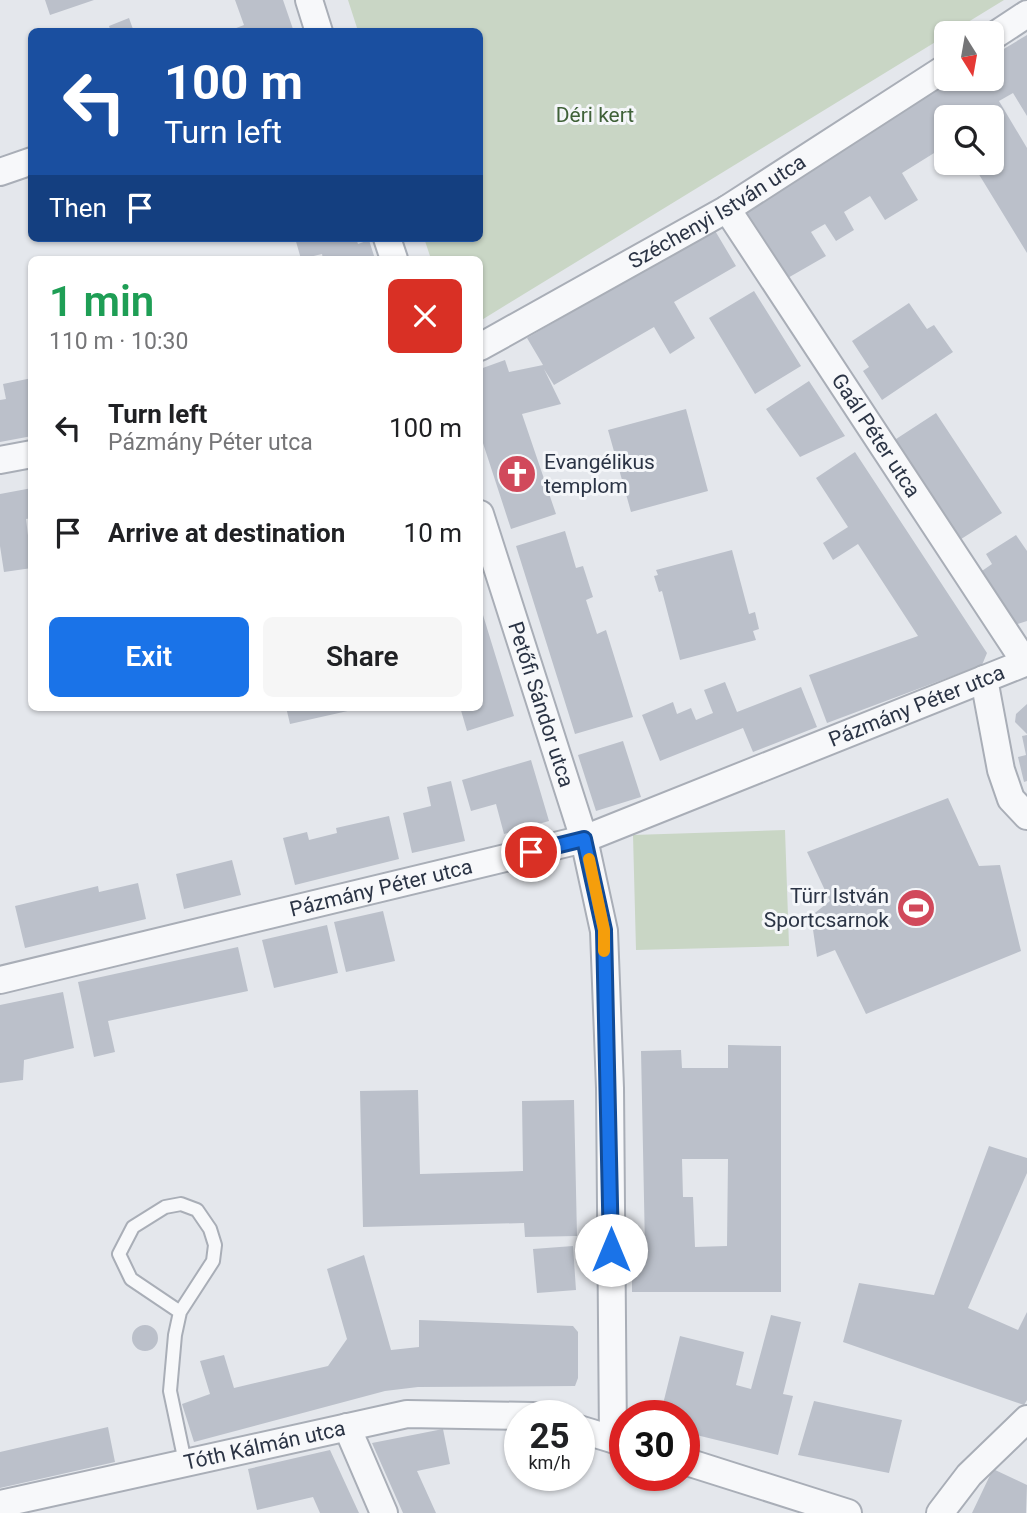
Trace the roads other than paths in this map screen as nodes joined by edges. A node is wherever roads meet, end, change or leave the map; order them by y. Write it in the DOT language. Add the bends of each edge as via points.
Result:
graph roads {
  1 [pos="309,0"];
  2 [pos="1027,15"];
  3 [pos="318,28"];
  4 [pos="1004,29"];
  5 [pos="934,75"];
  6 [pos="28,162"];
  7 [pos="0,172"];
  8 [pos="727,209"];
  9 [pos="483,345"];
  10 [pos="28,455"];
  11 [pos="0,460"];
  12 [pos="483,523"];
  13 [pos="1026,662"];
  14 [pos="984,679"];
  15 [pos="1027,816"];
  16 [pos="584,839"];
  17 [pos="0,980"];
  18 [pos="180,1312"];
  19 [pos="618,1400"];
  20 [pos="504,1416"];
  21 [pos="1026,1422"];
  22 [pos="347,1427"];
  23 [pos="185,1462"];
  24 [pos="700,1466"];
  25 [pos="0,1504"];
  26 [pos="384,1513"];
  27 [pos="848,1513"];
  28 [pos="940,1513"];
  1 -- 3 [label="street"];
  2 -- 4 [label="street"];
  5 -- 8 [label="street, Széchenyi István utca"];
  6 -- 7 [label="street"];
  8 -- 9 [label="street, Széchenyi István utca"];
  8 -- 13 [label="street, Gaál Péter utca"];
  10 -- 11 [label="street"];
  12 -- 16 [label="street, Petőfi Sándor utca"];
  13 -- 14 [label="street, Pázmány Péter utca"];
  14 -- 15 [label="street" via="1001,770 1011,799"];
  14 -- 16 [label="street, Pázmány Péter utca"];
  16 -- 17 [label="street, Pázmány Péter utca"];
  16 -- 19 [label="street, Petőfi Sándor utca" via="604,930"];
  18 -- 18 [label="lane" via="213,1261 215,1245 197,1210 181,1204 165,1207 133,1227 119,1254 131,1279"];
  18 -- 23 [label="lane" via="170,1391"];
  20 -- 22 [label="street, Tóth Kálmán utca" via="407,1414"];
  21 -- 28 [label="street" via="970,1475"];
  22 -- 23 [label="street, Tóth Kálmán utca"];
  22 -- 26 [label="street"];
  23 -- 25 [label="street, Tóth Kálmán utca"];
  24 -- 27 [label="street"];
}
